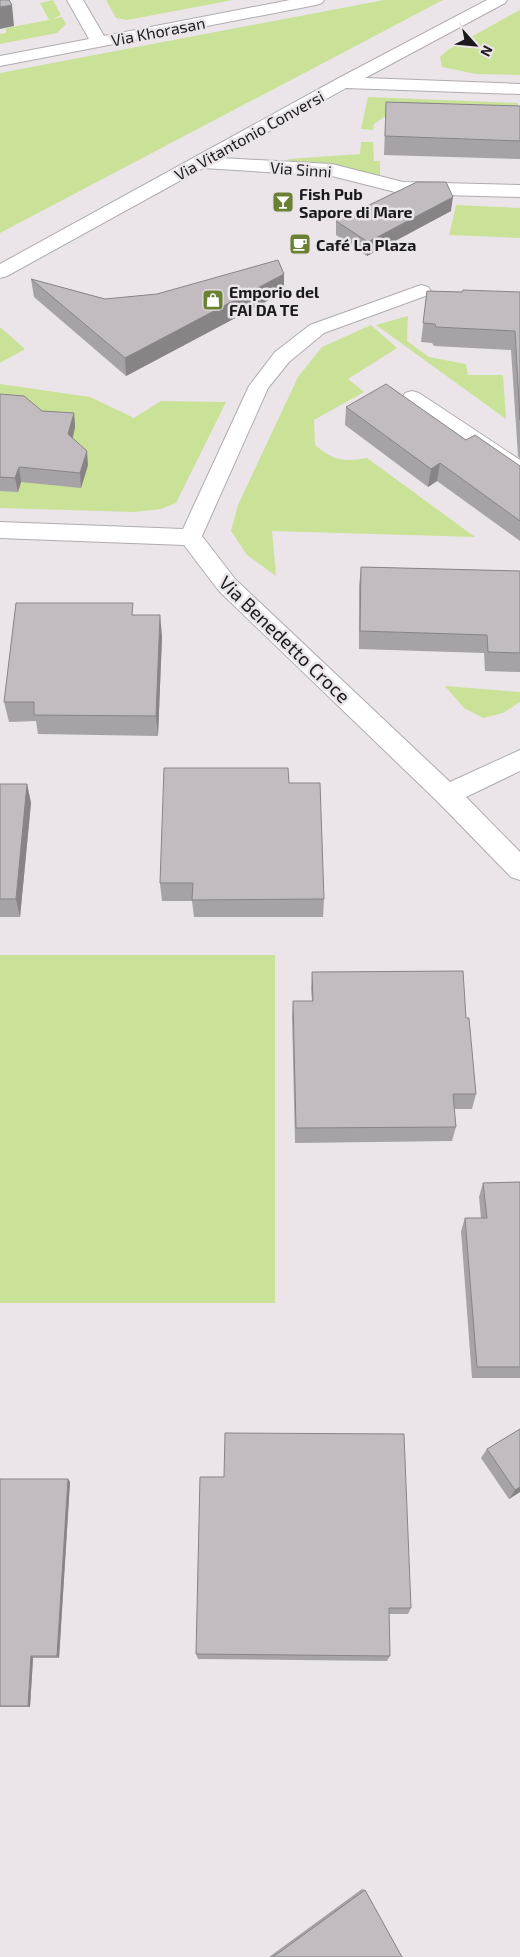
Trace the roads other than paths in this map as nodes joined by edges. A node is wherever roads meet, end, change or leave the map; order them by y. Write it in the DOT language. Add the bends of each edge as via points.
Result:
graph roads {
  1 [pos="75,0"];
  2 [pos="316,0"];
  3 [pos="499,0"];
  4 [pos="99,42"];
  5 [pos="0,61"];
  6 [pos="343,83"];
  7 [pos="520,89"];
  8 [pos="199,162"];
  9 [pos="520,191"];
  10 [pos="0,272"];
  11 [pos="421,291"];
  12 [pos="412,398"];
  13 [pos="520,470"];
  14 [pos="0,530"];
  15 [pos="190,537"];
  16 [pos="520,760"];
  17 [pos="447,795"];
  18 [pos="520,870"];
  1 -- 4 [label="street"];
  2 -- 4 [label="street, Via Khorasan"];
  3 -- 6 [label="street, Via Vitantonio Conversi"];
  4 -- 5 [label="street, Via Khorasan"];
  6 -- 7 [label="street"];
  6 -- 8 [label="street, Via Vitantonio Conversi"];
  8 -- 9 [label="street, Via Sinni" via="332,170 403,188"];
  8 -- 10 [label="street, Via Vitantonio Conversi"];
  11 -- 15 [label="street" via="317,330 282,357 259,386"];
  12 -- 13 [label="street"];
  14 -- 15 [label="street"];
  15 -- 17 [label="street, Via Benedetto Croce" via="226,585"];
  16 -- 17 [label="street"];
  17 -- 18 [label="street, Via Benedetto Croce"];
}
